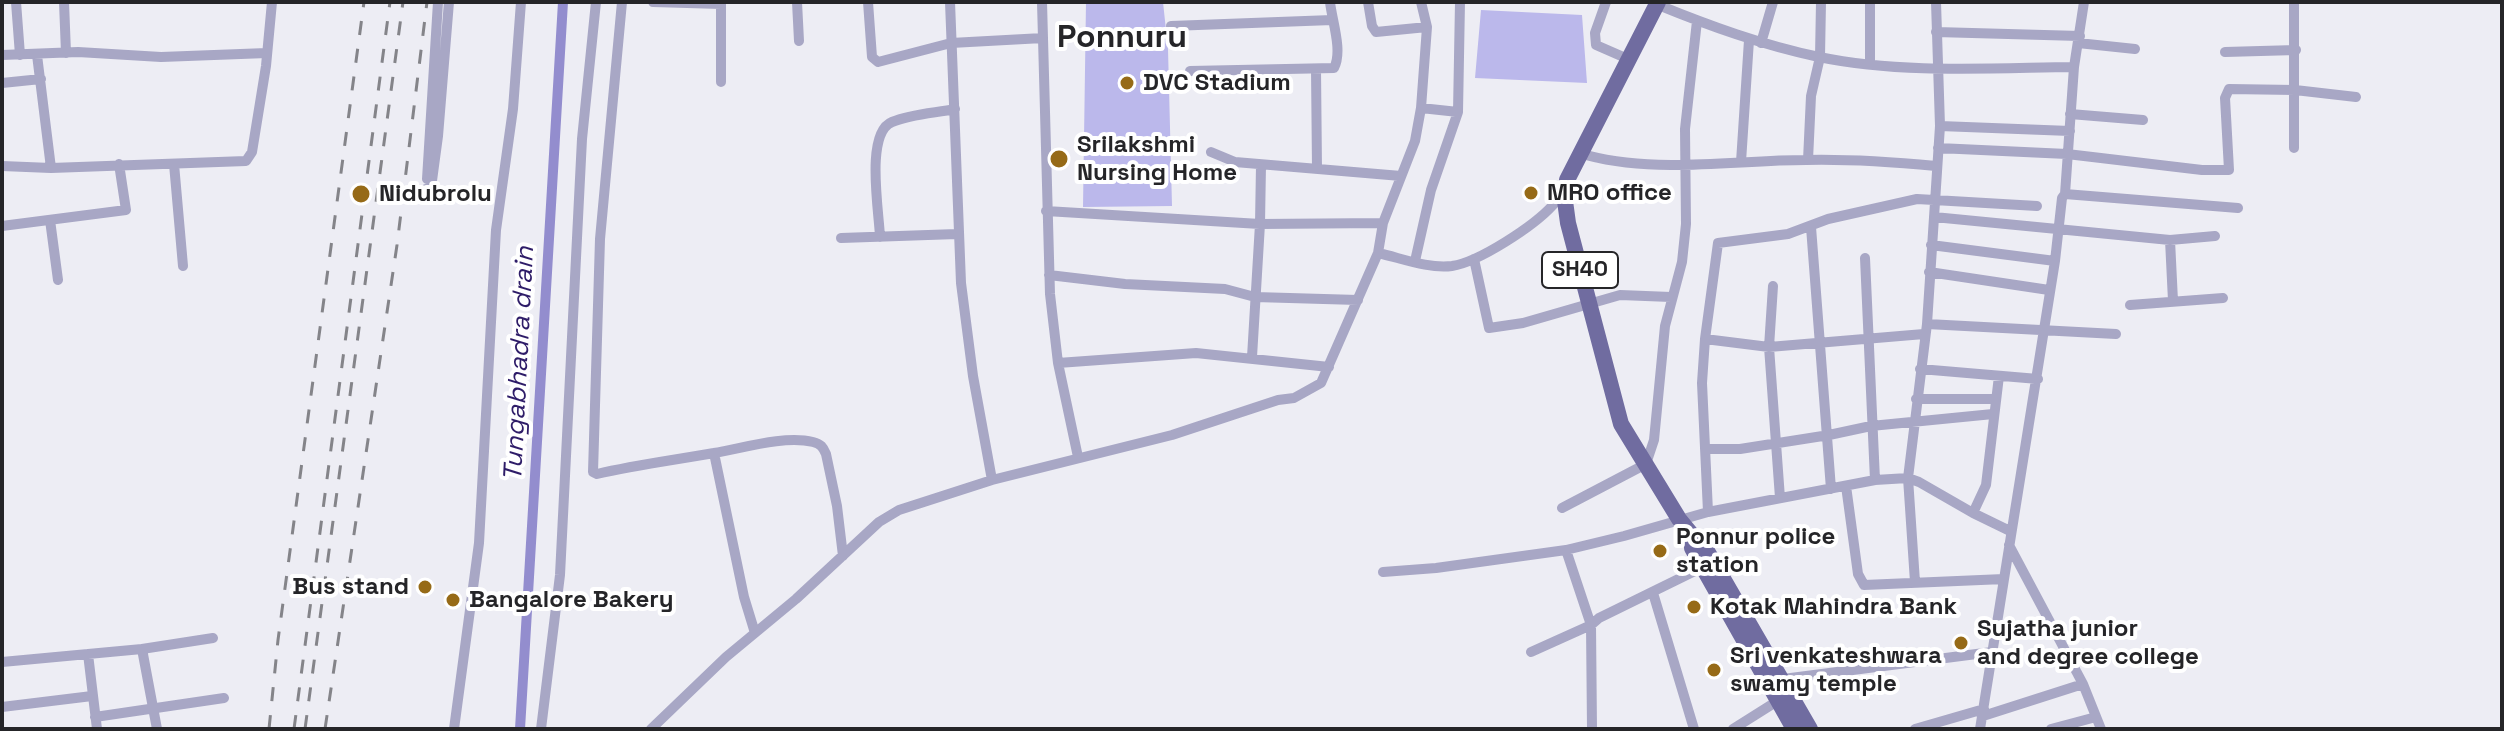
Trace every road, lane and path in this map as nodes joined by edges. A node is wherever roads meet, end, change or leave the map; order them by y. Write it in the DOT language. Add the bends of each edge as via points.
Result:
graph roads {
  1 [pos="16,2"];
  2 [pos="64,2"];
  3 [pos="272,2"];
  4 [pos="438,2"];
  5 [pos="449,2"];
  6 [pos="521,2"];
  7 [pos="596,2"];
  8 [pos="622,2"];
  9 [pos="653,2"];
  10 [pos="797,2"];
  11 [pos="868,2"];
  12 [pos="950,2"];
  13 [pos="1042,2"];
  14 [pos="1330,2"];
  15 [pos="1368,2"];
  16 [pos="1421,2"];
  17 [pos="1460,2"];
  18 [pos="1606,2"];
  19 [pos="1773,2"];
  20 [pos="1821,2"];
  21 [pos="1870,2"];
  22 [pos="1936,2"];
  23 [pos="2084,2"];
  24 [pos="2294,2"];
  25 [pos="721,3"];
  26 [pos="1657,3"];
  27 [pos="1332,20"];
  28 [pos="1697,21"];
  29 [pos="1171,26"];
  30 [pos="1427,27"];
  31 [pos="1936,32"];
  32 [pos="1043,38"];
  33 [pos="2079,40"];
  34 [pos="799,41"];
  35 [pos="1755,41"];
  36 [pos="951,43"];
  37 [pos="2135,49"];
  38 [pos="2296,50"];
  39 [pos="438,52"];
  40 [pos="2225,52"];
  41 [pos="66,53"];
  42 [pos="267,53"];
  43 [pos="2,55"];
  44 [pos="20,55"];
  45 [pos="37,55"];
  46 [pos="1820,57"];
  47 [pos="1628,59"];
  48 [pos="1870,65"];
  49 [pos="2074,67"];
  50 [pos="1316,69"];
  51 [pos="1938,69"];
  52 [pos="1190,71"];
  53 [pos="41,79"];
  54 [pos="721,82"];
  55 [pos="2,83"];
  56 [pos="2295,90"];
  57 [pos="2356,97"];
  58 [pos="1421,108"];
  59 [pos="955,109"];
  60 [pos="1458,112"];
  61 [pos="2070,114"];
  62 [pos="2143,120"];
  63 [pos="1940,126"];
  64 [pos="2070,131"];
  65 [pos="1938,148"];
  66 [pos="2294,148"];
  67 [pos="1211,152"];
  68 [pos="1579,153"];
  69 [pos="2067,154"];
  70 [pos="1808,160"];
  71 [pos="1741,162"];
  72 [pos="119,164"];
  73 [pos="174,164"];
  74 [pos="1684,164"];
  75 [pos="1261,165"];
  76 [pos="2,166"];
  77 [pos="1936,166"];
  78 [pos="51,168"];
  79 [pos="1317,169"];
  80 [pos="1401,176"];
  81 [pos="1567,180"];
  82 [pos="2065,194"];
  83 [pos="1935,199"];
  84 [pos="2037,206"];
  85 [pos="2238,208"];
  86 [pos="1046,211"];
  87 [pos="1934,217"];
  88 [pos="50,220"];
  89 [pos="1383,223"];
  90 [pos="1260,224"];
  91 [pos="2,226"];
  92 [pos="1811,227"];
  93 [pos="2058,229"];
  94 [pos="957,234"];
  95 [pos="2215,236"];
  96 [pos="880,237"];
  97 [pos="841,238"];
  98 [pos="2170,240"];
  99 [pos="1931,245"];
  100 [pos="1378,253"];
  101 [pos="1865,258"];
  102 [pos="1474,259"];
  103 [pos="1415,261"];
  104 [pos="2055,261"];
  105 [pos="183,266"];
  106 [pos="1929,272"];
  107 [pos="1049,275"];
  108 [pos="58,280"];
  109 [pos="1773,286"];
  110 [pos="2049,290"];
  111 [pos="1255,297"];
  112 [pos="1671,297"];
  113 [pos="2223,298"];
  114 [pos="1358,300"];
  115 [pos="2173,301"];
  116 [pos="1589,304"];
  117 [pos="2130,305"];
  118 [pos="1925,329"];
  119 [pos="2045,332"];
  120 [pos="2116,334"];
  121 [pos="1705,339"];
  122 [pos="1868,339"];
  123 [pos="1822,343"];
  124 [pos="1769,347"];
  125 [pos="1252,357"];
  126 [pos="1058,363"];
  127 [pos="1329,367"];
  128 [pos="1920,369"];
  129 [pos="1999,376"];
  130 [pos="2038,379"];
  131 [pos="1916,399"];
  132 [pos="1995,399"];
  133 [pos="1993,414"];
  134 [pos="1913,423"];
  135 [pos="1871,426"];
  136 [pos="1829,435"];
  137 [pos="1775,443"];
  138 [pos="1705,449"];
  139 [pos="714,453"];
  140 [pos="1078,457"];
  141 [pos="1646,464"];
  142 [pos="1908,478"];
  143 [pos="992,480"];
  144 [pos="1875,480"];
  145 [pos="1846,486"];
  146 [pos="1831,489"];
  147 [pos="1780,498"];
  148 [pos="1562,508"];
  149 [pos="1708,512"];
  150 [pos="1973,513"];
  151 [pos="1679,519"];
  152 [pos="2010,531"];
  153 [pos="1693,536"];
  154 [pos="2009,545"];
  155 [pos="1566,550"];
  156 [pos="843,556"];
  157 [pos="1703,567"];
  158 [pos="1383,572"];
  159 [pos="2004,579"];
  160 [pos="1915,582"];
  161 [pos="1653,593"];
  162 [pos="1591,625"];
  163 [pos="755,633"];
  164 [pos="213,638"];
  165 [pos="142,649"];
  166 [pos="1531,652"];
  167 [pos="1992,652"];
  168 [pos="88,654"];
  169 [pos="2,662"];
  170 [pos="1783,679"];
  171 [pos="2083,684"];
  172 [pos="92,696"];
  173 [pos="224,698"];
  174 [pos="1779,700"];
  175 [pos="2,707"];
  176 [pos="154,707"];
  177 [pos="1983,713"];
  178 [pos="2096,717"];
  179 [pos="96,723"];
  180 [pos="157,729"];
  181 [pos="454,729"];
  182 [pos="541,729"];
  183 [pos="651,729"];
  184 [pos="1592,729"];
  185 [pos="1694,729"];
  186 [pos="1733,729"];
  187 [pos="1794,729"];
  188 [pos="1810,729"];
  189 [pos="1915,729"];
  190 [pos="1980,729"];
  191 [pos="2051,729"];
  192 [pos="2101,729"];
  1 -- 44 [label="street"];
  2 -- 41 [label="street"];
  3 -- 42 [label="street"];
  4 -- 39 [label="street"];
  5 -- 39 [label="street"];
  6 -- 181 [label="street" via="494,260 479,543"];
  7 -- 182 [label="street" via="582,139 560,575"];
  8 -- 139 [label="street" via="600,239 592,468 597,474"];
  9 -- 25 [label="street"];
  10 -- 34 [label="street"];
  11 -- 36 [label="street" via="875,60"];
  12 -- 36 [label="street"];
  13 -- 32 [label="street"];
  14 -- 27 [label="street"];
  15 -- 30 [label="street" via="1376,32"];
  16 -- 30 [label="street"];
  17 -- 60 [label="street"];
  18 -- 47 [label="street" via="1596,45"];
  19 -- 35 [label="street"];
  20 -- 46 [label="street"];
  21 -- 48 [label="street"];
  22 -- 31 [label="street"];
  23 -- 33 [label="street"];
  24 -- 38 [label="street"];
  25 -- 54 [label="street"];
  26 -- 28 [label="street"];
  26 -- 47 [label="main road, SH40"];
  27 -- 29 [label="street"];
  27 -- 50 [label="street" via="1337,64"];
  28 -- 35 [label="street"];
  28 -- 74 [label="street"];
  30 -- 58 [label="street"];
  31 -- 33 [label="street"];
  31 -- 51 [label="street"];
  32 -- 36 [label="street"];
  32 -- 86 [label="street"];
  33 -- 37 [label="street"];
  33 -- 49 [label="street"];
  35 -- 46 [label="street"];
  35 -- 71 [label="street"];
  36 -- 59 [label="street"];
  38 -- 40 [label="street"];
  38 -- 56 [label="street"];
  39 -- 39 [label="street" via="438,136 428,190"];
  41 -- 42 [label="street"];
  41 -- 45 [label="street"];
  42 -- 73 [label="street" via="250,158"];
  43 -- 44 [label="street"];
  44 -- 45 [label="street"];
  45 -- 53 [label="street"];
  46 -- 48 [label="street"];
  46 -- 70 [label="street" via="1811,96"];
  47 -- 68 [label="main road, SH40"];
  48 -- 51 [label="street"];
  49 -- 51 [label="street"];
  49 -- 61 [label="street"];
  50 -- 52 [label="street"];
  50 -- 79 [label="street"];
  51 -- 63 [label="street"];
  53 -- 55 [label="street"];
  53 -- 78 [label="street"];
  56 -- 57 [label="street"];
  56 -- 66 [label="street"];
  56 -- 69 [label="street" via="2236,88 2227,93 2229,170"];
  58 -- 60 [label="street"];
  58 -- 80 [label="street"];
  59 -- 94 [label="street"];
  59 -- 96 [label="street" via="891,122 882,129 876,146"];
  60 -- 103 [label="street" via="1431,190"];
  61 -- 62 [label="street"];
  61 -- 64 [label="street"];
  63 -- 64 [label="street"];
  63 -- 65 [label="street"];
  64 -- 69 [label="street"];
  65 -- 69 [label="street"];
  65 -- 77 [label="street"];
  67 -- 75 [label="street"];
  68 -- 74 [label="street" via="1601,160"];
  68 -- 81 [label="main road, SH40"];
  69 -- 82 [label="street"];
  70 -- 71 [label="street"];
  70 -- 77 [label="street"];
  71 -- 74 [label="street"];
  72 -- 73 [label="street"];
  72 -- 78 [label="street"];
  72 -- 88 [label="street" via="126,210"];
  73 -- 105 [label="street"];
  74 -- 112 [label="street" via="1686,224"];
  75 -- 79 [label="street"];
  75 -- 90 [label="street"];
  76 -- 78 [label="street"];
  77 -- 83 [label="street"];
  79 -- 80 [label="street"];
  80 -- 89 [label="street"];
  81 -- 102 [label="street" via="1555,204"];
  81 -- 116 [label="main road, SH40" via="1568,223"];
  82 -- 85 [label="street"];
  82 -- 93 [label="street"];
  83 -- 84 [label="street"];
  83 -- 87 [label="street"];
  83 -- 92 [label="street" via="1880,206"];
  86 -- 90 [label="street"];
  86 -- 107 [label="street"];
  87 -- 93 [label="street"];
  87 -- 99 [label="street"];
  88 -- 91 [label="street"];
  88 -- 108 [label="street"];
  89 -- 90 [label="street"];
  89 -- 100 [label="street"];
  90 -- 111 [label="street"];
  92 -- 121 [label="street" via="1718,243"];
  92 -- 123 [label="street"];
  93 -- 98 [label="street"];
  93 -- 104 [label="street"];
  94 -- 96 [label="street"];
  94 -- 143 [label="street" via="973,376"];
  95 -- 98 [label="street"];
  96 -- 97 [label="street"];
  98 -- 115 [label="street"];
  99 -- 104 [label="street"];
  99 -- 106 [label="street"];
  100 -- 103 [label="street"];
  100 -- 114 [label="street"];
  101 -- 122 [label="street"];
  102 -- 103 [label="street" via="1451,266"];
  102 -- 116 [label="street" via="1489,328"];
  104 -- 110 [label="street"];
  106 -- 110 [label="street"];
  106 -- 118 [label="street"];
  107 -- 111 [label="street" via="1225,289"];
  107 -- 126 [label="street"];
  109 -- 124 [label="street"];
  110 -- 119 [label="street"];
  111 -- 114 [label="street"];
  111 -- 125 [label="street"];
  112 -- 116 [label="street" via="1620,295"];
  112 -- 141 [label="street" via="1654,440"];
  113 -- 115 [label="street"];
  114 -- 127 [label="street"];
  115 -- 117 [label="street"];
  116 -- 141 [label="main road, SH40" via="1621,424"];
  118 -- 119 [label="street"];
  118 -- 122 [label="street"];
  118 -- 128 [label="street"];
  119 -- 120 [label="street"];
  119 -- 130 [label="street"];
  121 -- 124 [label="street"];
  121 -- 138 [label="street"];
  122 -- 123 [label="street"];
  122 -- 135 [label="street"];
  123 -- 124 [label="street"];
  123 -- 136 [label="street"];
  124 -- 137 [label="street"];
  125 -- 126 [label="street" via="1196,353"];
  125 -- 127 [label="street"];
  126 -- 140 [label="street"];
  127 -- 140 [label="street" via="1321,383 1294,398"];
  128 -- 129 [label="street"];
  128 -- 131 [label="street"];
  129 -- 130 [label="street"];
  129 -- 132 [label="street"];
  130 -- 152 [label="street"];
  131 -- 132 [label="street"];
  131 -- 134 [label="street"];
  132 -- 133 [label="street"];
  133 -- 134 [label="street"];
  133 -- 150 [label="street" via="1986,485"];
  134 -- 135 [label="street"];
  134 -- 142 [label="street"];
  135 -- 136 [label="street"];
  135 -- 144 [label="street"];
  136 -- 137 [label="street"];
  136 -- 146 [label="street"];
  137 -- 138 [label="street"];
  137 -- 147 [label="street"];
  138 -- 149 [label="street"];
  139 -- 156 [label="street" via="769,443 817,442 823,447 837,506"];
  139 -- 163 [label="street"];
  140 -- 143 [label="street"];
  141 -- 148 [label="street"];
  141 -- 151 [label="main road, SH40"];
  142 -- 144 [label="street"];
  142 -- 150 [label="street"];
  142 -- 160 [label="street"];
  143 -- 156 [label="street" via="899,510"];
  144 -- 145 [label="street"];
  145 -- 146 [label="street"];
  145 -- 160 [label="street" via="1860,581 1869,586"];
  146 -- 147 [label="street"];
  147 -- 149 [label="street"];
  149 -- 151 [label="street"];
  150 -- 152 [label="street"];
  151 -- 153 [label="main road, SH40"];
  151 -- 155 [label="street"];
  152 -- 154 [label="street"];
  153 -- 157 [label="main road, SH40" via="1692,548"];
  153 -- 170 [label="main road, SH40" via="1703,544"];
  154 -- 159 [label="street"];
  154 -- 171 [label="street"];
  155 -- 158 [label="street"];
  155 -- 162 [label="street"];
  156 -- 163 [label="street"];
  157 -- 161 [label="street"];
  157 -- 174 [label="main road, SH40"];
  159 -- 160 [label="street"];
  159 -- 167 [label="street"];
  161 -- 162 [label="street"];
  161 -- 185 [label="street"];
  162 -- 166 [label="street"];
  162 -- 184 [label="street"];
  163 -- 183 [label="street"];
  164 -- 165 [label="street"];
  165 -- 168 [label="street"];
  165 -- 176 [label="street"];
  167 -- 170 [label="street"];
  167 -- 177 [label="street"];
  168 -- 169 [label="street"];
  168 -- 172 [label="street"];
  170 -- 188 [label="main road, SH40"];
  171 -- 177 [label="street"];
  171 -- 178 [label="street"];
  172 -- 175 [label="street"];
  172 -- 179 [label="street"];
  173 -- 176 [label="street"];
  174 -- 186 [label="street"];
  174 -- 187 [label="main road, SH40"];
  176 -- 179 [label="street"];
  176 -- 180 [label="street"];
  177 -- 189 [label="street"];
  177 -- 190 [label="street"];
  178 -- 191 [label="street"];
  178 -- 192 [label="street"];
}
